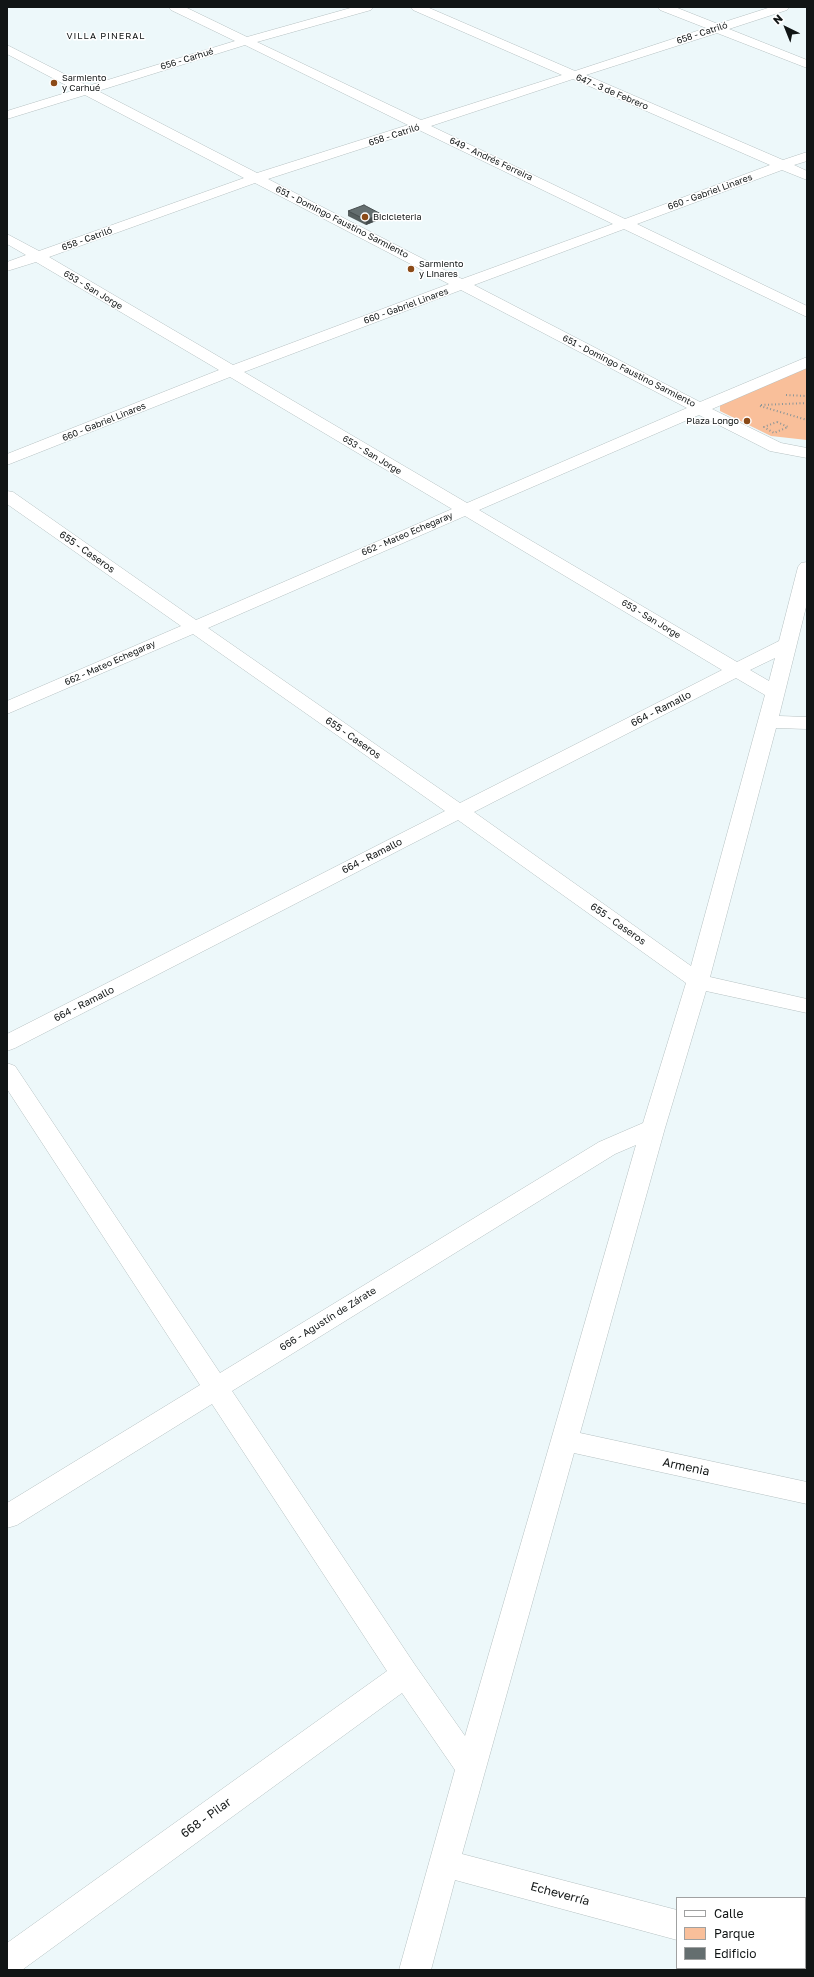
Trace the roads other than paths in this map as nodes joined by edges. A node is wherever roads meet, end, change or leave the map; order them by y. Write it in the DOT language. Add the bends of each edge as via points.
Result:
graph roads {
  1 [pos="175,7"];
  2 [pos="367,7"];
  3 [pos="417,7"];
  4 [pos="664,7"];
  5 [pos="783,7"];
  6 [pos="717,28"];
  7 [pos="246,41"];
  8 [pos="7,49"];
  9 [pos="807,64"];
  10 [pos="574,76"];
  11 [pos="87,90"];
  12 [pos="7,115"];
  13 [pos="421,126"];
  14 [pos="807,156"];
  15 [pos="782,166"];
  16 [pos="807,176"];
  17 [pos="257,178"];
  18 [pos="626,224"];
  19 [pos="7,238"];
  20 [pos="38,257"];
  21 [pos="7,268"];
  22 [pos="463,285"];
  23 [pos="807,312"];
  24 [pos="807,362"];
  25 [pos="231,371"];
  26 [pos="699,407"];
  27 [pos="776,447"];
  28 [pos="807,453"];
  29 [pos="7,460"];
  30 [pos="807,464"];
  31 [pos="7,496"];
  32 [pos="465,509"];
  33 [pos="807,567"];
  34 [pos="193,627"];
  35 [pos="787,644"];
  36 [pos="738,670"];
  37 [pos="775,693"];
  38 [pos="7,708"];
  39 [pos="768,722"];
  40 [pos="807,723"];
  41 [pos="460,812"];
  42 [pos="698,981"];
  43 [pos="807,1006"];
  44 [pos="7,1043"];
  45 [pos="7,1071"];
  46 [pos="653,1128"];
  47 [pos="216,1388"];
  48 [pos="564,1440"];
  49 [pos="807,1493"];
  50 [pos="7,1516"];
  51 [pos="405,1674"];
  52 [pos="471,1768"];
  53 [pos="444,1863"];
  54 [pos="676,1925"];
  55 [pos="7,1962"];
  56 [pos="415,1970"];
  1 -- 7 [label="street, 649 - Andrés Ferreira"];
  2 -- 7 [label="street, 656 - Carhué"];
  3 -- 10 [label="street, 647 - 3 de Febrero"];
  4 -- 6 [label="street"];
  5 -- 6 [label="street, 658 - Catriló"];
  6 -- 9 [label="street"];
  6 -- 10 [label="street, 658 - Catriló"];
  7 -- 11 [label="street, 656 - Carhué"];
  7 -- 13 [label="street, 649 - Andrés Ferreira"];
  8 -- 11 [label="street, 651 - Domingo Faustino Sarmiento"];
  10 -- 13 [label="street, 658 - Catriló"];
  10 -- 15 [label="street, 647 - 3 de Febrero"];
  11 -- 12 [label="street, 656 - Carhué"];
  11 -- 17 [label="street, 651 - Domingo Faustino Sarmiento"];
  13 -- 17 [label="street, 658 - Catriló"];
  13 -- 18 [label="street, 649 - Andrés Ferreira"];
  14 -- 15 [label="street, 660 - Gabriel Linares"];
  15 -- 16 [label="street, 647 - 3 de Febrero"];
  15 -- 18 [label="street, 660 - Gabriel Linares"];
  17 -- 20 [label="street, 658 - Catriló"];
  17 -- 22 [label="street, 651 - Domingo Faustino Sarmiento"];
  18 -- 22 [label="street, 660 - Gabriel Linares"];
  18 -- 23 [label="street, 649 - Andrés Ferreira"];
  19 -- 20 [label="street, 653 - San Jorge"];
  20 -- 21 [label="street, 658 - Catriló"];
  20 -- 25 [label="street, 653 - San Jorge"];
  22 -- 25 [label="street, 660 - Gabriel Linares"];
  22 -- 26 [label="street, 651 - Domingo Faustino Sarmiento"];
  24 -- 26 [label="street, 662 - Mateo Echegaray"];
  25 -- 29 [label="street, 660 - Gabriel Linares"];
  25 -- 32 [label="street, 653 - San Jorge"];
  26 -- 27 [label="street, 651 - Domingo Faustino Sarmiento"];
  26 -- 32 [label="street, 662 - Mateo Echegaray"];
  27 -- 28 [label="street, 651 - Domingo Faustino Sarmiento"];
  27 -- 30 [label="street"];
  31 -- 34 [label="street, 655 - Caseros"];
  32 -- 34 [label="street, 662 - Mateo Echegaray"];
  32 -- 36 [label="street, 653 - San Jorge"];
  33 -- 35 [label="street"];
  34 -- 38 [label="street, 662 - Mateo Echegaray"];
  34 -- 41 [label="street, 655 - Caseros"];
  35 -- 36 [label="street, 664 - Ramallo"];
  35 -- 37 [label="street"];
  36 -- 37 [label="street"];
  36 -- 41 [label="street, 664 - Ramallo"];
  37 -- 39 [label="street"];
  39 -- 40 [label="street"];
  39 -- 42 [label="street"];
  41 -- 42 [label="street, 655 - Caseros"];
  41 -- 44 [label="street, 664 - Ramallo"];
  42 -- 43 [label="street"];
  42 -- 46 [label="street"];
  45 -- 47 [label="street"];
  46 -- 47 [label="street, 666 - Agustín de Zárate" via="606,1148"];
  46 -- 48 [label="street"];
  47 -- 50 [label="street, 666 - Agustín de Zárate"];
  47 -- 51 [label="street"];
  48 -- 49 [label="street, Armenia"];
  48 -- 52 [label="street"];
  51 -- 52 [label="street"];
  51 -- 55 [label="street, 668 - Pilar"];
  52 -- 53 [label="street"];
  53 -- 54 [label="street, Echeverría"];
  53 -- 56 [label="street"];
}
